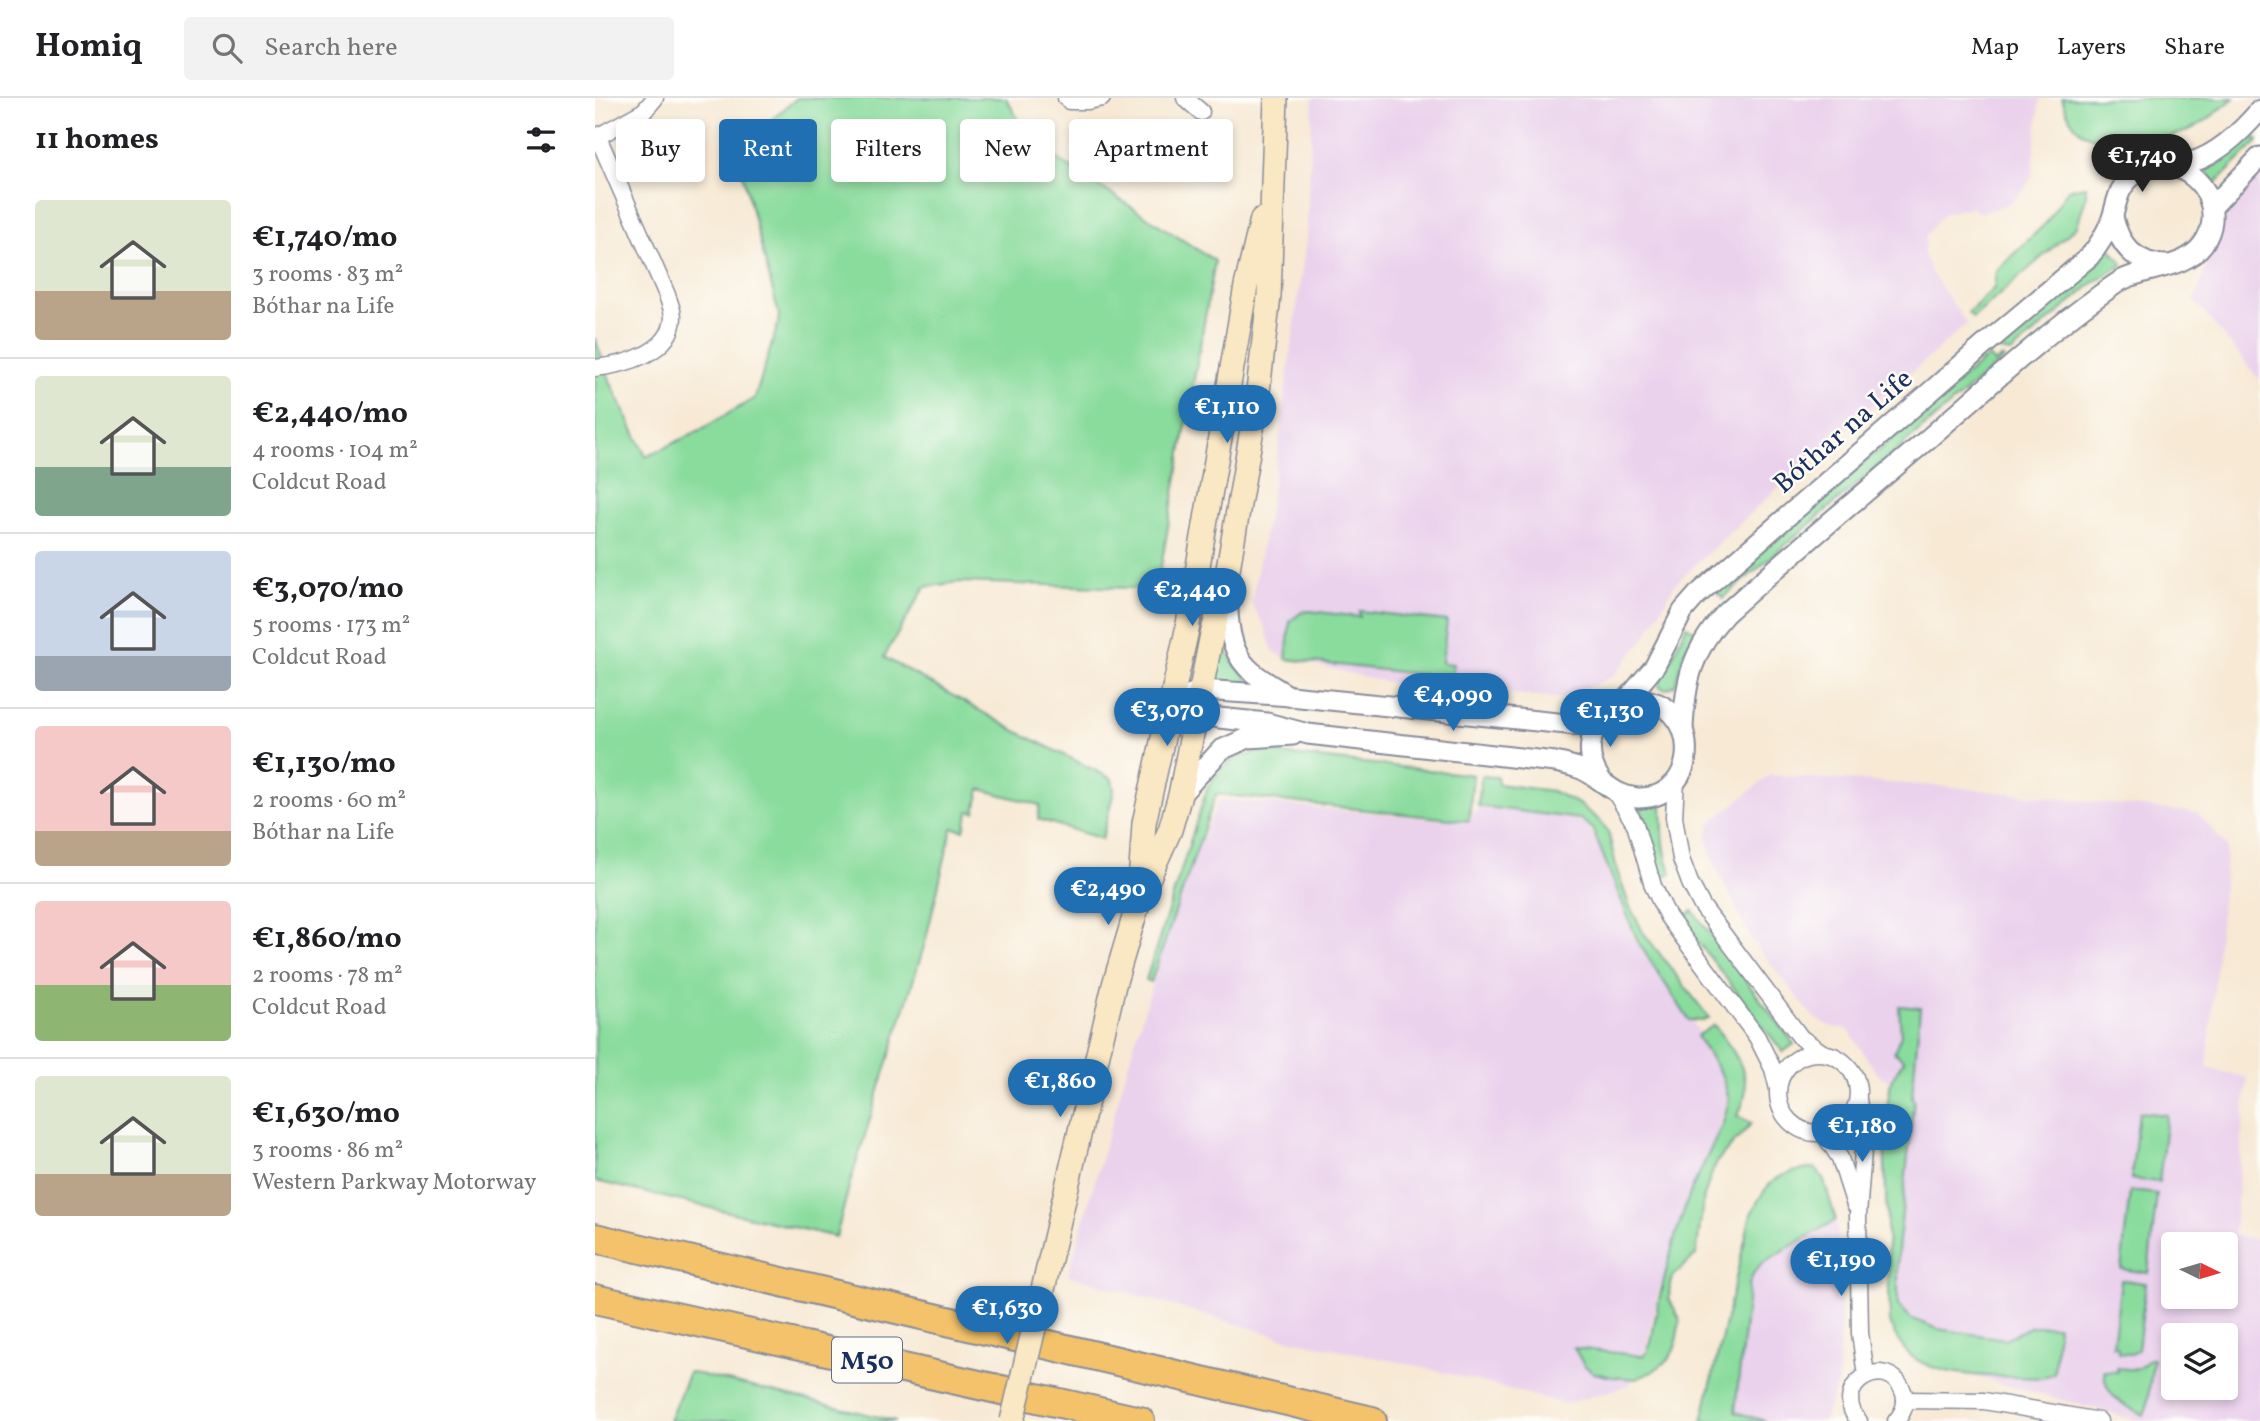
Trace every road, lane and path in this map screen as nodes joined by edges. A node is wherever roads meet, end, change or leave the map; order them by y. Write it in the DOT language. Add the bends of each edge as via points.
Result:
graph roads {
  1 [pos="655,98"];
  2 [pos="1066,98"];
  3 [pos="1102,98"];
  4 [pos="1185,98"];
  5 [pos="1276,98"];
  6 [pos="2260,110"];
  7 [pos="1201,112"];
  8 [pos="597,137"];
  9 [pos="2260,157"];
  10 [pos="2166,165"];
  11 [pos="1273,171"];
  12 [pos="2212,207"];
  13 [pos="2113,217"];
  14 [pos="2167,265"];
  15 [pos="595,368"];
  16 [pos="1227,575"];
  17 [pos="1290,696"];
  18 [pos="1173,701"];
  19 [pos="1200,701"];
  20 [pos="1625,702"];
  21 [pos="1605,713"];
  22 [pos="1683,729"];
  23 [pos="1307,734"];
  24 [pos="1676,780"];
  25 [pos="1610,788"];
  26 [pos="1180,795"];
  27 [pos="1140,897"];
  28 [pos="1823,1053"];
  29 [pos="1778,1089"];
  30 [pos="1858,1100"];
  31 [pos="1824,1133"];
  32 [pos="1858,1215"];
  33 [pos="595,1238"];
  34 [pos="595,1300"];
  35 [pos="1866,1376"];
  36 [pos="1905,1400"];
  37 [pos="1012,1421"];
  38 [pos="1140,1421"];
  39 [pos="1372,1421"];
  40 [pos="1859,1421"];
  41 [pos="1896,1421"];
  42 [pos="2099,1421"];
  1 -- 8 [label="street" via="644,111"];
  2 -- 3 [label="street"];
  4 -- 7 [label="street"];
  5 -- 11 [label="main road"];
  6 -- 10 [label="street, Bóthar na Life" via="2211,152 2192,162"];
  8 -- 15 [label="street" via="673,316 670,332 657,348 616,366"];
  9 -- 12 [label="street"];
  10 -- 12 [label="street" via="2196,178"];
  10 -- 13 [label="street, Bóthar na Life" via="2145,169 2126,182 2115,201"];
  11 -- 16 [label="main road" via="1269,296 1257,400"];
  11 -- 18 [label="main road" via="1246,286"];
  12 -- 14 [label="street" via="2210,230 2201,246 2187,258"];
  13 -- 14 [label="street" via="2119,238 2130,252 2147,262"];
  13 -- 20 [label="street, Bóthar na Life" via="2101,242 2065,279 1697,595 1683,611 1655,666"];
  14 -- 22 [label="street" via="2123,280 2100,295 1725,614 1692,664"];
  16 -- 17 [label="street" via="1228,625 1236,650 1245,666"];
  16 -- 19 [label="main road"];
  17 -- 19 [label="street, Bóthar na Life"];
  17 -- 21 [label="street, Bóthar na Life" via="1577,725"];
  18 -- 19 [label="street, Bóthar na Life"];
  18 -- 27 [label="main road" via="1144,823"];
  19 -- 23 [label="street" via="1219,718 1267,723"];
  19 -- 26 [label="main road"];
  20 -- 21 [label="street, Bóthar na Life"];
  20 -- 22 [label="street" via="1650,701 1664,707"];
  21 -- 25 [label="street" via="1590,740 1590,756 1595,771"];
  22 -- 24 [label="street" via="1687,756"];
  23 -- 25 [label="street" via="1555,762 1582,769"];
  23 -- 26 [label="street" via="1248,738 1221,750"];
  24 -- 25 [label="street" via="1641,798"];
  24 -- 28 [label="street" via="1674,817 1681,859 1702,906 1801,1038"];
  25 -- 29 [label="street" via="1635,824 1653,886 1668,917 1757,1037"];
  26 -- 27 [label="main road"];
  27 -- 37 [label="main road, bridge" via="1114,985"];
  28 -- 29 [label="street" via="1811,1053 1788,1066"];
  28 -- 30 [label="street" via="1838,1057 1854,1073"];
  29 -- 31 [label="street" via="1780,1108 1794,1126"];
  30 -- 31 [label="street" via="1845,1123"];
  30 -- 32 [label="street" via="1863,1151"];
  31 -- 32 [label="street" via="1843,1167"];
  32 -- 35 [label="street" via="1860,1333"];
  33 -- 39 [label="highway, M50"];
  34 -- 38 [label="highway, M50"];
  35 -- 36 [label="street" via="1891,1376"];
  35 -- 40 [label="street" via="1850,1395"];
  36 -- 41 [label="street"];
  36 -- 42 [label="street" via="1984,1401"];
}
